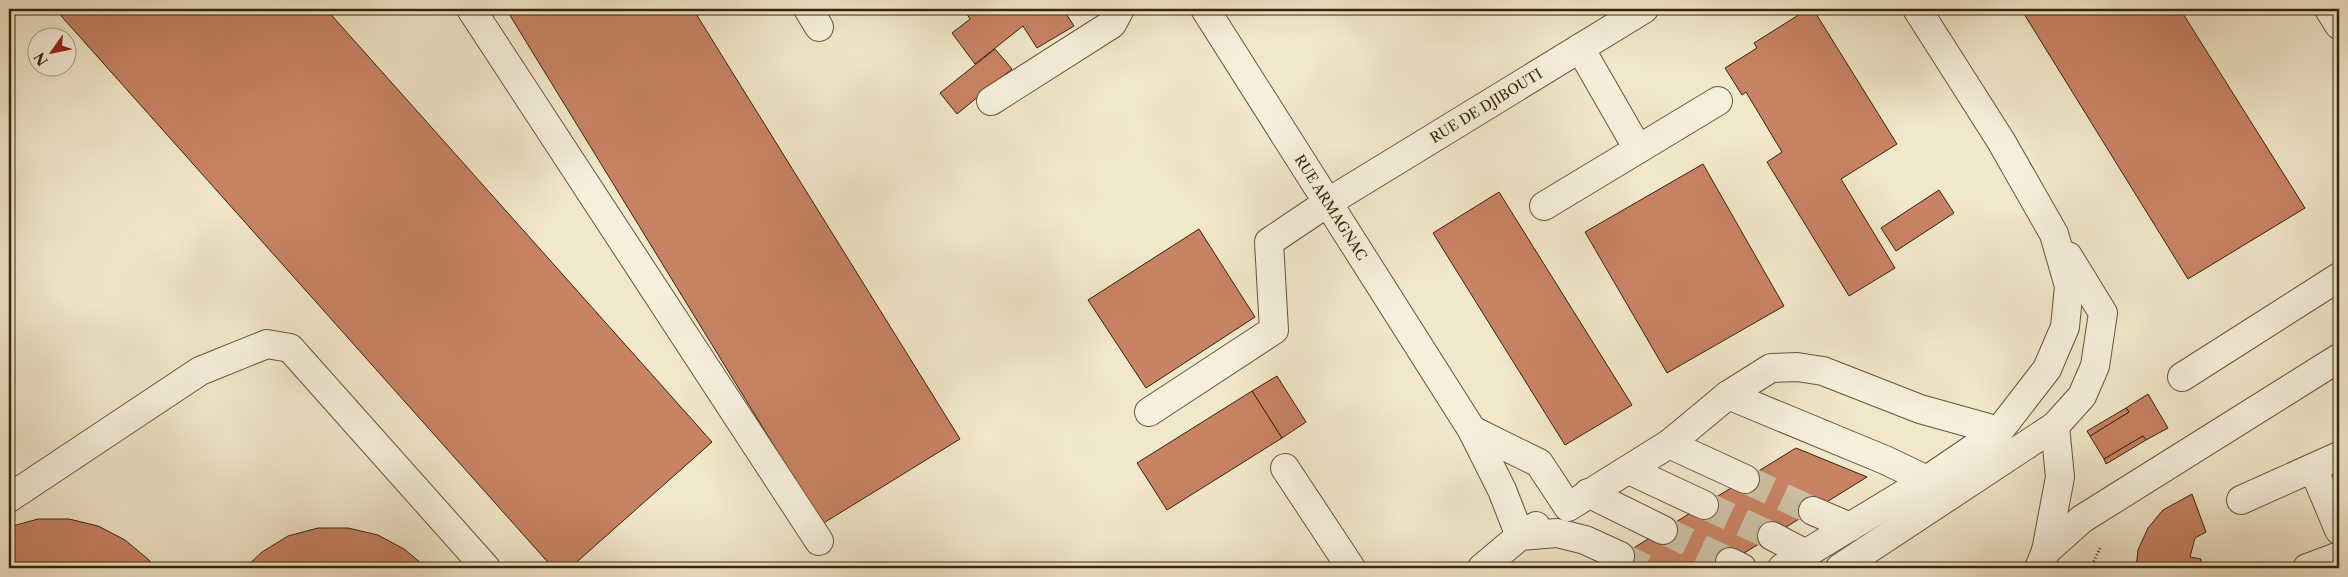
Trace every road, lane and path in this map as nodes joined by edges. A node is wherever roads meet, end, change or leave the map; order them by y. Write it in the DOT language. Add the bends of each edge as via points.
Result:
graph roads {
  1 [pos="472,9"];
  2 [pos="1120,9"];
  3 [pos="1205,9"];
  4 [pos="1644,9"];
  5 [pos="1917,9"];
  6 [pos="2329,9"];
  7 [pos="2339,26"];
  8 [pos="1580,48"];
  9 [pos="991,101"];
  10 [pos="1718,101"];
  11 [pos="1638,149"];
  12 [pos="1327,203"];
  13 [pos="1544,206"];
  14 [pos="2054,234"];
  15 [pos="2339,277"];
  16 [pos="2339,358"];
  17 [pos="2182,377"];
  18 [pos="1728,395"];
  19 [pos="1149,412"];
  20 [pos="2055,426"];
  21 [pos="1472,430"];
  22 [pos="1999,431"];
  23 [pos="1669,444"];
  24 [pos="2339,456"];
  25 [pos="1285,468"];
  26 [pos="2313,468"];
  27 [pos="1629,470"];
  28 [pos="1745,479"];
  29 [pos="1927,480"];
  30 [pos="9,498"];
  31 [pos="1578,500"];
  32 [pos="2241,500"];
  33 [pos="1704,505"];
  34 [pos="1813,511"];
  35 [pos="1850,527"];
  36 [pos="1663,530"];
  37 [pos="2339,530"];
  38 [pos="1520,536"];
  39 [pos="1772,536"];
  40 [pos="819,541"];
  41 [pos="1806,554"];
  42 [pos="1620,556"];
  43 [pos="2339,556"];
  44 [pos="2042,560"];
  45 [pos="486,568"];
  46 [pos="1351,568"];
  47 [pos="1482,568"];
  48 [pos="1782,568"];
  49 [pos="1840,568"];
  50 [pos="2307,568"];
  1 -- 40 [label="street"];
  2 -- 9 [label="street" via="1112,24"];
  3 -- 12 [label="street, RUE ARMAGNAC"];
  4 -- 8 [label="street, RUE DE DJIBOUTI"];
  5 -- 14 [label="street" via="2001,141"];
  6 -- 7 [label="street"];
  8 -- 11 [label="street"];
  8 -- 12 [label="street, RUE DE DJIBOUTI"];
  10 -- 11 [label="street"];
  11 -- 13 [label="street"];
  12 -- 19 [label="street, RUE DE DJIBOUTI" via="1269,242 1274,330"];
  12 -- 21 [label="street, RUE ARMAGNAC"];
  14 -- 20 [label="street" via="2103,313 2094,366 2082,396"];
  14 -- 22 [label="street" via="2068,286 2065,327 2047,369"];
  15 -- 17 [label="street"];
  16 -- 44 [label="street" via="2082,519"];
  18 -- 22 [label="street" via="1771,368 1797,367 1823,371 1920,409"];
  18 -- 23 [label="street"];
  18 -- 29 [label="street"];
  20 -- 44 [label="street" via="2060,477"];
  20 -- 49 [label="street"];
  21 -- 31 [label="street" via="1539,463"];
  21 -- 38 [label="street, RUE ARMAGNAC" via="1502,490"];
  22 -- 29 [label="street"];
  23 -- 27 [label="street"];
  23 -- 28 [label="street"];
  24 -- 26 [label="street"];
  25 -- 46 [label="street"];
  26 -- 32 [label="street"];
  26 -- 37 [label="street"];
  27 -- 31 [label="street"];
  27 -- 33 [label="street"];
  29 -- 35 [label="street"];
  30 -- 45 [label="street" via="200,371 266,344 290,348"];
  31 -- 36 [label="street"];
  31 -- 38 [label="street"];
  34 -- 35 [label="street"];
  35 -- 41 [label="street"];
  38 -- 42 [label="street" via="1557,533 1585,540"];
  38 -- 47 [label="street"];
  39 -- 41 [label="street"];
  41 -- 48 [label="street"];
  43 -- 50 [label="street"];
}
